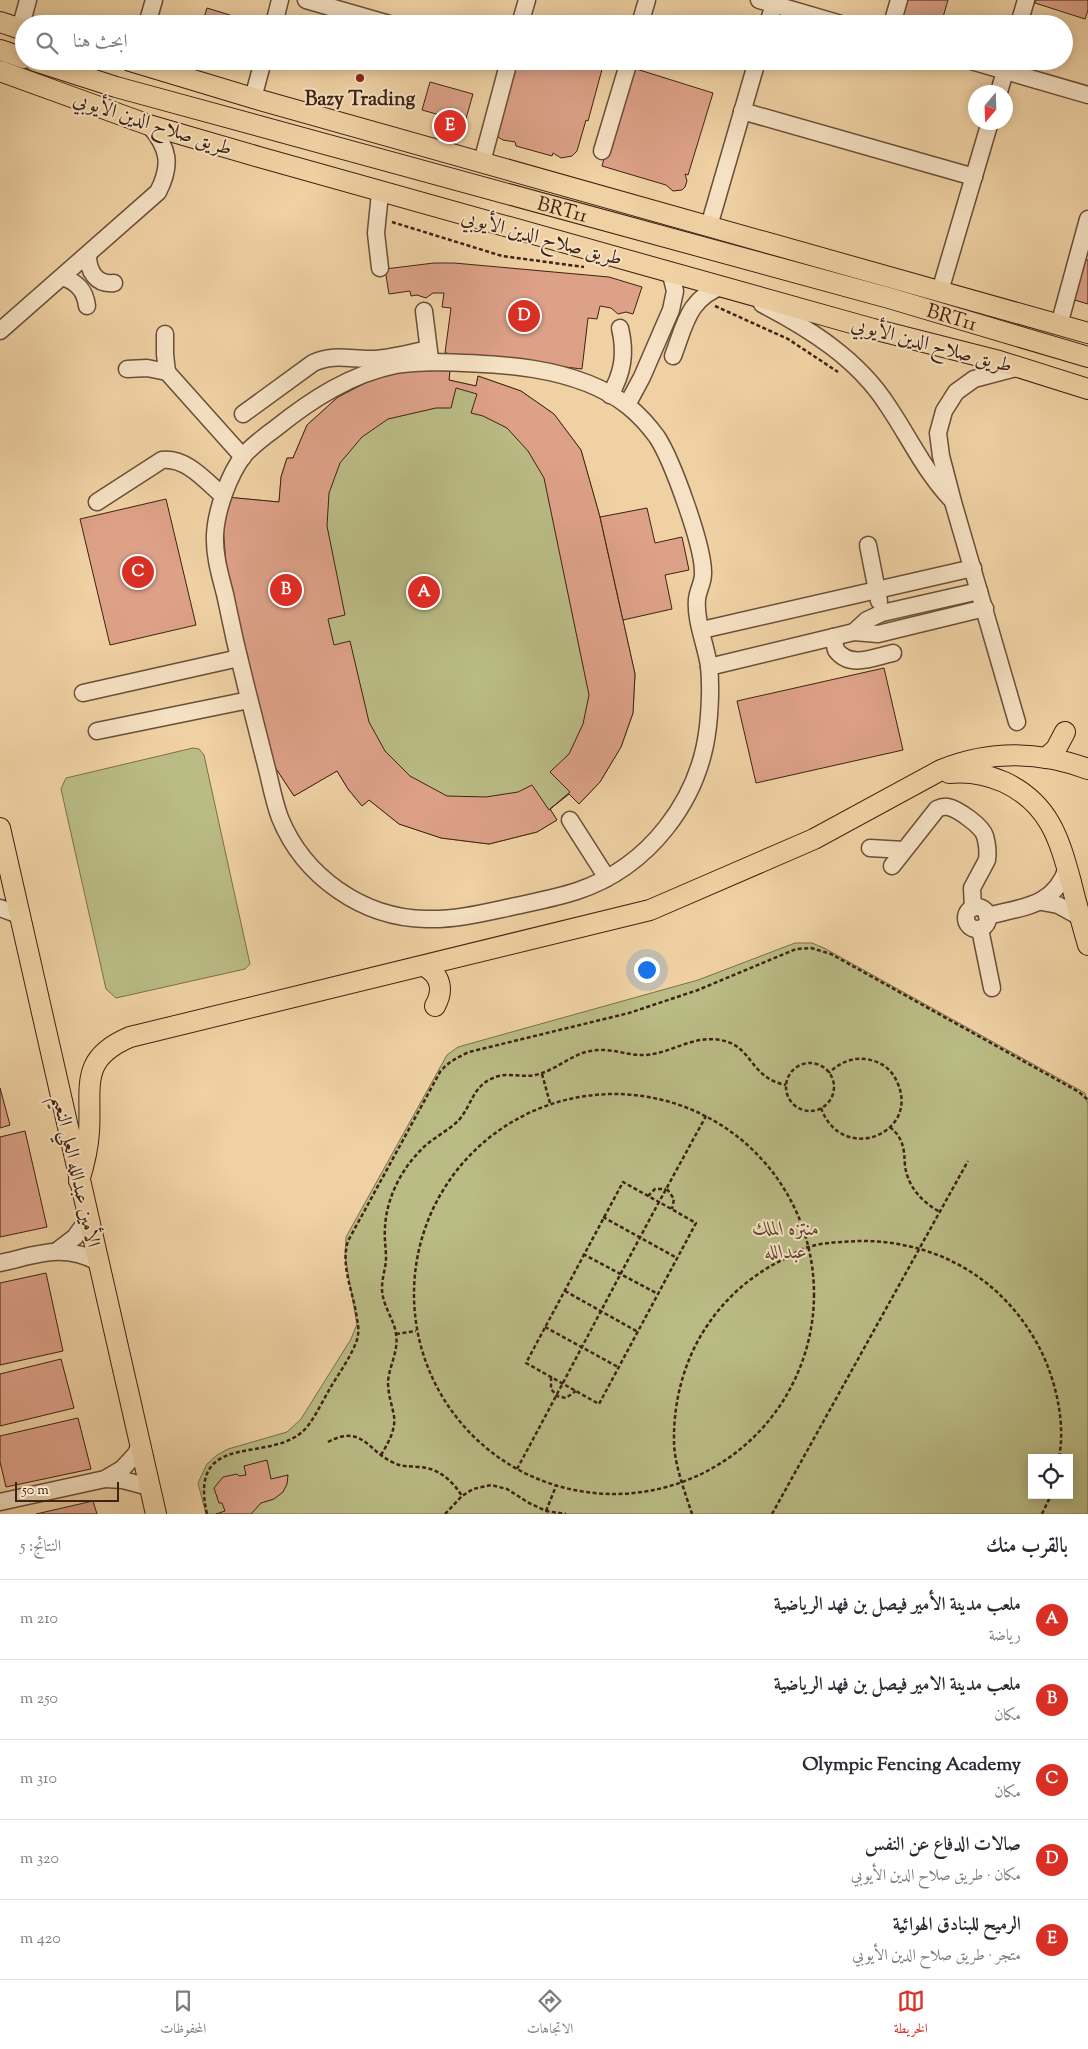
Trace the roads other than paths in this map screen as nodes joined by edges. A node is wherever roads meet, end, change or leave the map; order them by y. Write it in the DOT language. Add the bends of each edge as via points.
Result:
graph roads {
  1 [pos="28,0"];
  2 [pos="154,0"];
  3 [pos="280,0"];
  4 [pos="306,0"];
  5 [pos="527,0"];
  6 [pos="647,0"];
  7 [pos="899,0"];
  8 [pos="1026,0"];
  9 [pos="769,1"];
  10 [pos="25,15"];
  11 [pos="150,15"];
  12 [pos="276,15"];
  13 [pos="358,15"];
  14 [pos="523,15"];
  15 [pos="643,15"];
  16 [pos="768,15"];
  17 [pos="813,15"];
  18 [pos="895,15"];
  19 [pos="1022,15"];
  20 [pos="0,22"];
  21 [pos="15,27"];
  22 [pos="0,50"];
  23 [pos="15,55"];
  24 [pos="63,70"];
  25 [pos="160,70"];
  26 [pos="261,70"];
  27 [pos="507,70"];
  28 [pos="626,70"];
  29 [pos="754,70"];
  30 [pos="1006,70"];
  31 [pos="1018,70"];
  32 [pos="0,71"];
  33 [pos="1001,85"];
  34 [pos="1088,95"];
  35 [pos="253,98"];
  36 [pos="742,111"];
  37 [pos="149,125"];
  38 [pos="988,130"];
  39 [pos="602,151"];
  40 [pos="482,162"];
  41 [pos="974,177"];
  42 [pos="380,193"];
  43 [pos="1088,219"];
  44 [pos="709,226"];
  45 [pos="88,255"];
  46 [pos="380,268"];
  47 [pos="670,271"];
  48 [pos="62,277"];
  49 [pos="114,283"];
  50 [pos="729,288"];
  51 [pos="940,291"];
  52 [pos="87,306"];
  53 [pos="424,311"];
  54 [pos="1059,325"];
  55 [pos="620,328"];
  56 [pos="0,330"];
  57 [pos="1088,333"];
  58 [pos="166,334"];
  59 [pos="429,355"];
  60 [pos="673,356"];
  61 [pos="1088,357"];
  62 [pos="1020,367"];
  63 [pos="127,369"];
  64 [pos="167,372"];
  65 [pos="1088,389"];
  66 [pos="610,395"];
  67 [pos="627,405"];
  68 [pos="244,414"];
  69 [pos="243,457"];
  70 [pos="223,496"];
  71 [pos="97,502"];
  72 [pos="953,502"];
  73 [pos="868,545"];
  74 [pos="973,568"];
  75 [pos="877,590"];
  76 [pos="979,591"];
  77 [pos="985,608"];
  78 [pos="882,613"];
  79 [pos="702,630"];
  80 [pos="854,632"];
  81 [pos="886,632"];
  82 [pos="834,637"];
  83 [pos="893,653"];
  84 [pos="239,658"];
  85 [pos="709,667"];
  86 [pos="83,694"];
  87 [pos="249,700"];
  88 [pos="1017,722"];
  89 [pos="97,731"];
  90 [pos="1065,732"];
  91 [pos="1046,758"];
  92 [pos="1088,769"];
  93 [pos="926,778"];
  94 [pos="570,820"];
  95 [pos="0,828"];
  96 [pos="870,848"];
  97 [pos="904,850"];
  98 [pos="892,866"];
  99 [pos="4,867"];
  100 [pos="1067,868"];
  101 [pos="607,878"];
  102 [pos="1042,902"];
  103 [pos="0,908"];
  104 [pos="19,914"];
  105 [pos="1080,917"];
  106 [pos="984,922"];
  107 [pos="1088,945"];
  108 [pos="424,966"];
  109 [pos="992,988"];
  110 [pos="435,1006"];
  111 [pos="79,1181"];
  112 [pos="88,1219"];
  113 [pos="58,1250"];
  114 [pos="98,1262"];
  115 [pos="0,1263"];
  116 [pos="140,1446"];
  117 [pos="105,1479"];
  118 [pos="150,1487"];
  119 [pos="0,1502"];
  120 [pos="156,1514"];
  1 -- 10 [label="street"];
  2 -- 11 [label="street"];
  3 -- 12 [label="street"];
  4 -- 13 [label="street"];
  5 -- 14 [label="street"];
  6 -- 15 [label="street"];
  7 -- 18 [label="street"];
  8 -- 19 [label="street"];
  9 -- 16 [label="street"];
  9 -- 17 [label="street"];
  20 -- 21 [label="main road"];
  22 -- 23 [label="main road"];
  24 -- 61 [label="main road, BRT11" via="889,298"];
  25 -- 35 [label="main road"];
  26 -- 35 [label="street"];
  27 -- 40 [label="street"];
  28 -- 39 [label="street"];
  29 -- 36 [label="street"];
  30 -- 33 [label="street"];
  31 -- 34 [label="street"];
  32 -- 37 [label="main road, طريق صلاح الدين الأيوبي"];
  35 -- 40 [label="main road"];
  36 -- 41 [label="street"];
  36 -- 44 [label="street"];
  37 -- 42 [label="main road, طريق صلاح الدين الأيوبي"];
  37 -- 45 [label="street" via="165,149 165,179 148,203"];
  38 -- 41 [label="street"];
  40 -- 44 [label="main road"];
  41 -- 51 [label="street"];
  42 -- 46 [label="street" via="376,214"];
  42 -- 47 [label="main road, طريق صلاح الدين الأيوبي"];
  43 -- 54 [label="street"];
  44 -- 51 [label="main road"];
  45 -- 48 [label="street"];
  45 -- 49 [label="street" via="88,264 97,280 105,284"];
  47 -- 50 [label="main road, طريق صلاح الدين الأيوبي"];
  47 -- 67 [label="street" via="675,291 673,304"];
  48 -- 52 [label="street" via="77,284"];
  48 -- 56 [label="street"];
  50 -- 60 [label="street" via="707,293 690,311"];
  50 -- 62 [label="main road, طريق صلاح الدين الأيوبي"];
  50 -- 72 [label="street" via="808,329 859,370 888,405 933,479"];
  51 -- 54 [label="main road"];
  53 -- 59 [label="street"];
  54 -- 57 [label="main road"];
  55 -- 66 [label="street" via="622,369"];
  58 -- 64 [label="street"];
  59 -- 66 [label="street" via="560,375"];
  59 -- 68 [label="street" via="377,359 322,358"];
  59 -- 69 [label="street" via="335,386 284,422"];
  62 -- 65 [label="main road, طريق صلاح الدين الأيوبي"];
  62 -- 72 [label="street" via="974,379 956,392 944,411 939,444"];
  63 -- 64 [label="street"];
  64 -- 69 [label="street"];
  66 -- 67 [label="street"];
  67 -- 79 [label="street" via="657,437 667,456 697,540 703,575 697,602"];
  69 -- 70 [label="street"];
  70 -- 71 [label="street" via="182,463 169,459 162,460"];
  70 -- 84 [label="street" via="217,516 217,559"];
  72 -- 74 [label="street"];
  73 -- 75 [label="street"];
  74 -- 75 [label="street"];
  74 -- 76 [label="street"];
  75 -- 78 [label="street"];
  75 -- 79 [label="street"];
  76 -- 77 [label="street"];
  76 -- 78 [label="street"];
  77 -- 81 [label="street"];
  77 -- 88 [label="street"];
  78 -- 80 [label="street" via="866,620"];
  78 -- 81 [label="street"];
  79 -- 85 [label="street"];
  80 -- 81 [label="street"];
  80 -- 82 [label="street"];
  82 -- 83 [label="street" via="836,650 849,660 860,661"];
  82 -- 85 [label="street"];
  84 -- 86 [label="street"];
  84 -- 87 [label="street"];
  85 -- 101 [label="street" via="708,730 702,761 691,790 656,841"];
  87 -- 89 [label="street"];
  87 -- 101 [label="street" via="274,799 290,837 305,860 330,885 366,906 406,918 455,918 549,899 579,891"];
  90 -- 91 [label="main road" via="1056,749"];
  91 -- 92 [label="main road"];
  91 -- 93 [label="main road" via="1011,754 984,757 958,763"];
  93 -- 100 [label="main road" via="961,772 997,778 1013,786 1041,810 1052,825"];
  93 -- 108 [label="main road" via="814,839 650,910"];
  94 -- 101 [label="street"];
  95 -- 99 [label="main road, الأمين عبدالله العلي النعيم"];
  96 -- 97 [label="street"];
  97 -- 98 [label="street"];
  97 -- 106 [label="street" via="942,806 979,826 985,836 988,854 972,888 973,908 982,909"];
  99 -- 104 [label="main road, الأمين عبدالله العلي النعيم"];
  100 -- 102 [label="street" via="1060,884"];
  100 -- 105 [label="main road"];
  102 -- 105 [label="street" via="1058,905"];
  102 -- 106 [label="street"];
  103 -- 104 [label="street"];
  104 -- 111 [label="main road, الأمين عبدالله العلي النعيم"];
  105 -- 107 [label="main road"];
  106 -- 109 [label="street"];
  108 -- 110 [label="main road" via="435,974 440,986"];
  108 -- 111 [label="main road" via="130,1037 117,1043 98,1060 88,1084 88,1140"];
  111 -- 112 [label="main road, الأمين عبدالله العلي النعيم"];
  112 -- 113 [label="street" via="75,1237"];
  112 -- 114 [label="main road, الأمين عبدالله العلي النعيم"];
  113 -- 114 [label="street"];
  113 -- 115 [label="street"];
  114 -- 116 [label="main road, الأمين عبدالله العلي النعيم"];
  116 -- 117 [label="street" via="130,1462"];
  116 -- 118 [label="main road, الأمين عبدالله العلي النعيم"];
  117 -- 118 [label="street"];
  117 -- 119 [label="street"];
  118 -- 120 [label="main road, الأمين عبدالله العلي النعيم"];
}
